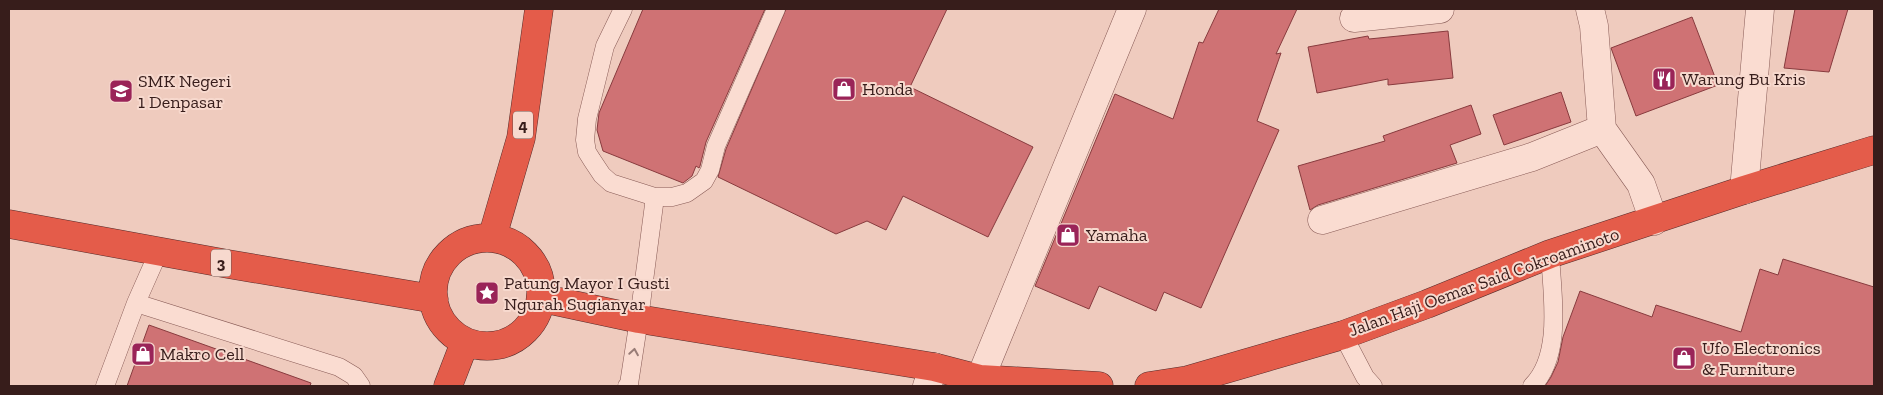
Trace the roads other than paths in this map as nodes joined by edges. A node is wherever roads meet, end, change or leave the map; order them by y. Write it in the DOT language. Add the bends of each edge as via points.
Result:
graph roads {
  1 [pos="539,9"];
  2 [pos="623,9"];
  3 [pos="776,9"];
  4 [pos="1132,9"];
  5 [pos="1440,9"];
  6 [pos="1590,9"];
  7 [pos="1760,9"];
  8 [pos="1354,18"];
  9 [pos="1602,129"];
  10 [pos="1874,150"];
  11 [pos="1744,190"];
  12 [pos="655,196"];
  13 [pos="1322,220"];
  14 [pos="1654,221"];
  15 [pos="9,224"];
  16 [pos="492,238"];
  17 [pos="159,251"];
  18 [pos="1550,254"];
  19 [pos="541,298"];
  20 [pos="434,299"];
  21 [pos="136,303"];
  22 [pos="639,319"];
  23 [pos="1344,335"];
  24 [pos="465,342"];
  25 [pos="931,377"];
  26 [pos="980,379"];
  27 [pos="105,386"];
  28 [pos="361,386"];
  29 [pos="448,386"];
  30 [pos="627,386"];
  31 [pos="1099,386"];
  32 [pos="1149,386"];
  33 [pos="1373,386"];
  34 [pos="1532,386"];
  1 -- 16 [label="highway, 4" via="521,138"];
  2 -- 12 [label="lane" via="605,46 586,119 587,152 611,183"];
  3 -- 12 [label="lane" via="704,181 687,193 672,197"];
  4 -- 26 [label="street"];
  5 -- 8 [label="street"];
  6 -- 9 [label="street"];
  7 -- 11 [label="street"];
  9 -- 13 [label="street" via="1532,158"];
  9 -- 14 [label="street" via="1641,184"];
  10 -- 11 [label="highway, Jalan Haji Oemar Said Cokroaminoto"];
  11 -- 14 [label="highway, Jalan Haji Oemar Said Cokroaminoto"];
  12 -- 22 [label="lane"];
  14 -- 18 [label="highway, Jalan Haji Oemar Said Cokroaminoto"];
  15 -- 17 [label="highway, 3"];
  16 -- 19 [label="highway" via="523,250 534,264"];
  16 -- 20 [label="highway" via="472,240 455,248 442,262 434,280"];
  17 -- 20 [label="highway, 3"];
  17 -- 21 [label="lane"];
  18 -- 23 [label="highway, Jalan Haji Oemar Said Cokroaminoto"];
  18 -- 34 [label="lane" via="1552,349 1540,378"];
  19 -- 22 [label="highway"];
  19 -- 24 [label="highway" via="529,328 517,338 502,345 483,347"];
  20 -- 24 [label="highway" via="436,312 444,324"];
  21 -- 27 [label="lane"];
  21 -- 28 [label="lane" via="339,367 354,376"];
  22 -- 25 [label="highway"];
  30 -- 22 [label="lane, one-way"];
  23 -- 32 [label="highway, Jalan Haji Oemar Said Cokroaminoto" via="1188,380"];
  23 -- 33 [label="lane" via="1365,377"];
  24 -- 29 [label="highway"];
  25 -- 26 [label="highway"];
  26 -- 31 [label="highway"];
}
